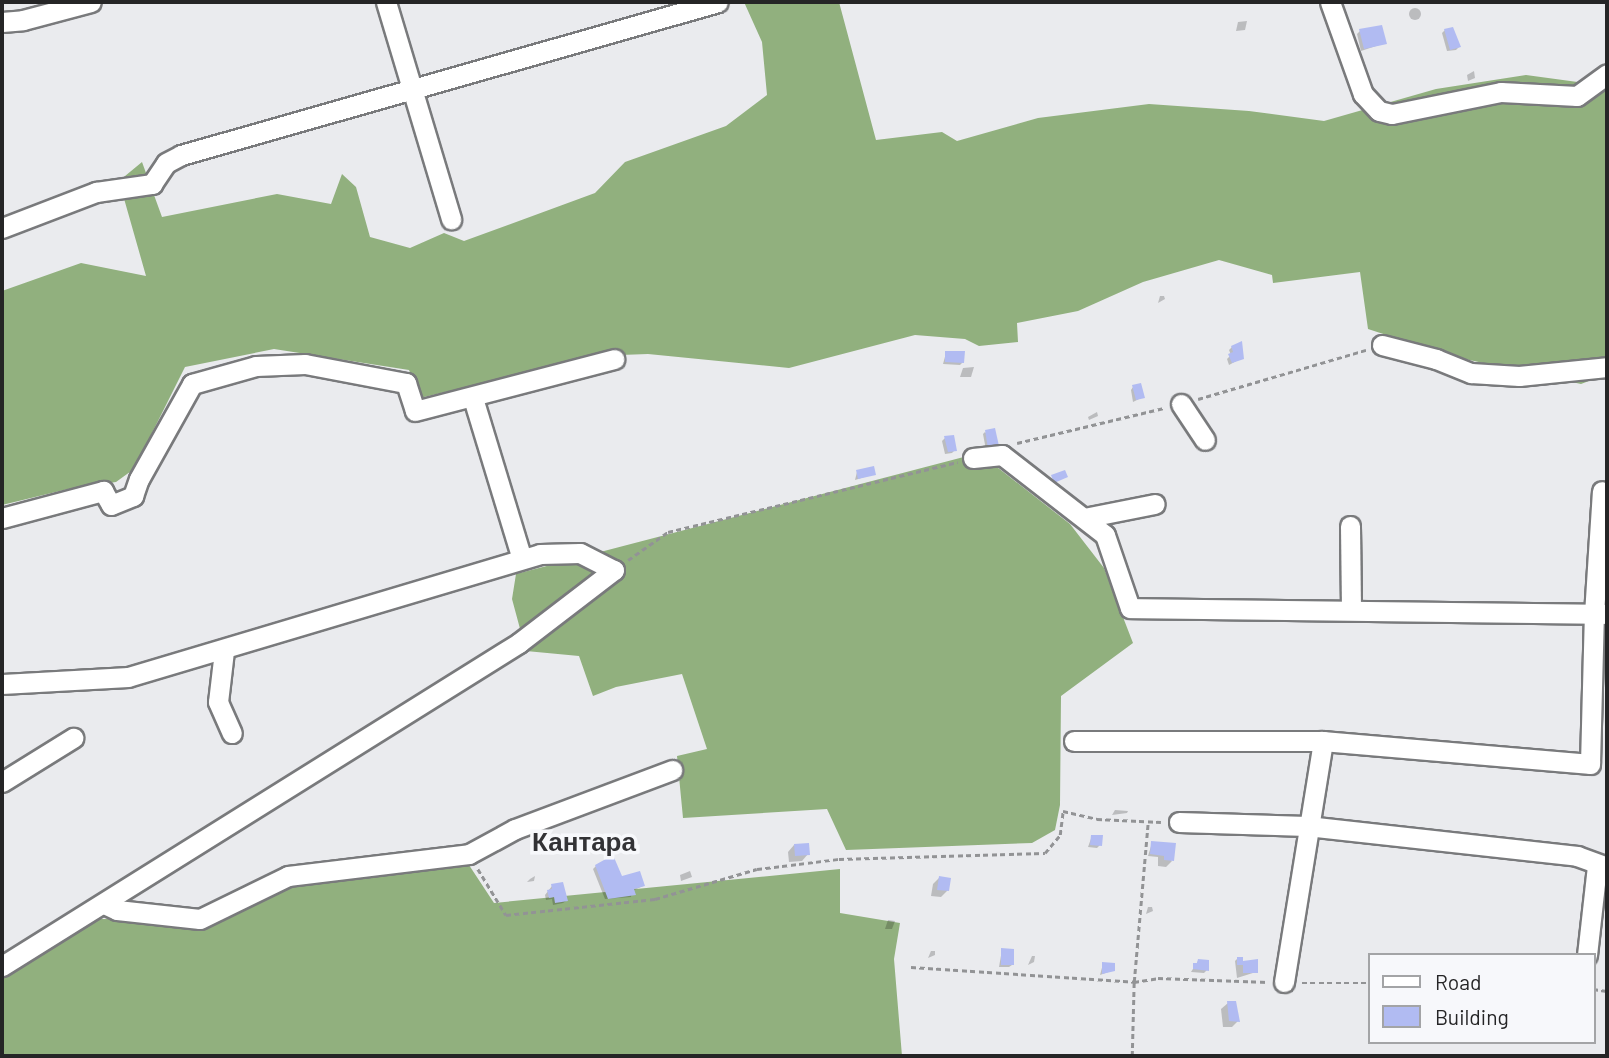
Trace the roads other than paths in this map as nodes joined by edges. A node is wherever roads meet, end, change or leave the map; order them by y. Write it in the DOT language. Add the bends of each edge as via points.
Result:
graph roads {
  1 [pos="91,2"];
  2 [pos="386,2"];
  3 [pos="718,2"];
  4 [pos="1330,2"];
  5 [pos="2,22"];
  6 [pos="1607,74"];
  7 [pos="412,91"];
  8 [pos="451,219"];
  9 [pos="2,228"];
  10 [pos="1382,345"];
  11 [pos="614,359"];
  12 [pos="1607,367"];
  13 [pos="473,398"];
  14 [pos="1181,404"];
  15 [pos="1205,440"];
  16 [pos="973,458"];
  17 [pos="1602,491"];
  18 [pos="1155,504"];
  19 [pos="2,518"];
  20 [pos="1084,518"];
  21 [pos="1349,526"];
  22 [pos="522,559"];
  23 [pos="1351,610"];
  24 [pos="1601,614"];
  25 [pos="224,651"];
  26 [pos="2,684"];
  27 [pos="232,733"];
  28 [pos="74,738"];
  29 [pos="1074,741"];
  30 [pos="1323,741"];
  31 [pos="1599,766"];
  32 [pos="672,770"];
  33 [pos="2,782"];
  34 [pos="1179,822"];
  35 [pos="1307,826"];
  36 [pos="1602,866"];
  37 [pos="104,904"];
  38 [pos="1587,953"];
  39 [pos="2,966"];
  40 [pos="1284,982"];
  1 -- 5 [label="street"];
  2 -- 7 [label="street"];
  3 -- 7 [label="street"];
  4 -- 6 [label="street" via="1363,94 1379,111 1392,114 1501,92 1577,96"];
  7 -- 8 [label="street"];
  7 -- 9 [label="street" via="181,155 166,163 152,184 96,192"];
  10 -- 12 [label="street" via="1471,373 1519,376"];
  11 -- 13 [label="street"];
  13 -- 19 [label="street" via="415,411 406,383 305,363 256,366 192,384 133,496 111,505 103,491"];
  13 -- 22 [label="street"];
  14 -- 15 [label="street"];
  16 -- 20 [label="street" via="1002,455"];
  17 -- 24 [label="street"];
  18 -- 20 [label="street"];
  20 -- 23 [label="street" via="1105,534 1130,608"];
  21 -- 23 [label="street"];
  22 -- 25 [label="street"];
  22 -- 37 [label="street" via="580,553 614,570 519,643"];
  23 -- 24 [label="street"];
  24 -- 31 [label="street"];
  25 -- 26 [label="street" via="128,677"];
  25 -- 27 [label="street" via="218,702"];
  28 -- 33 [label="street"];
  29 -- 30 [label="street"];
  30 -- 31 [label="street"];
  30 -- 35 [label="street"];
  32 -- 37 [label="street" via="515,828 469,854 288,876 200,919 117,910"];
  34 -- 35 [label="street"];
  35 -- 36 [label="street" via="1577,856"];
  35 -- 40 [label="street"];
  36 -- 38 [label="street"];
  37 -- 39 [label="street"];
}
